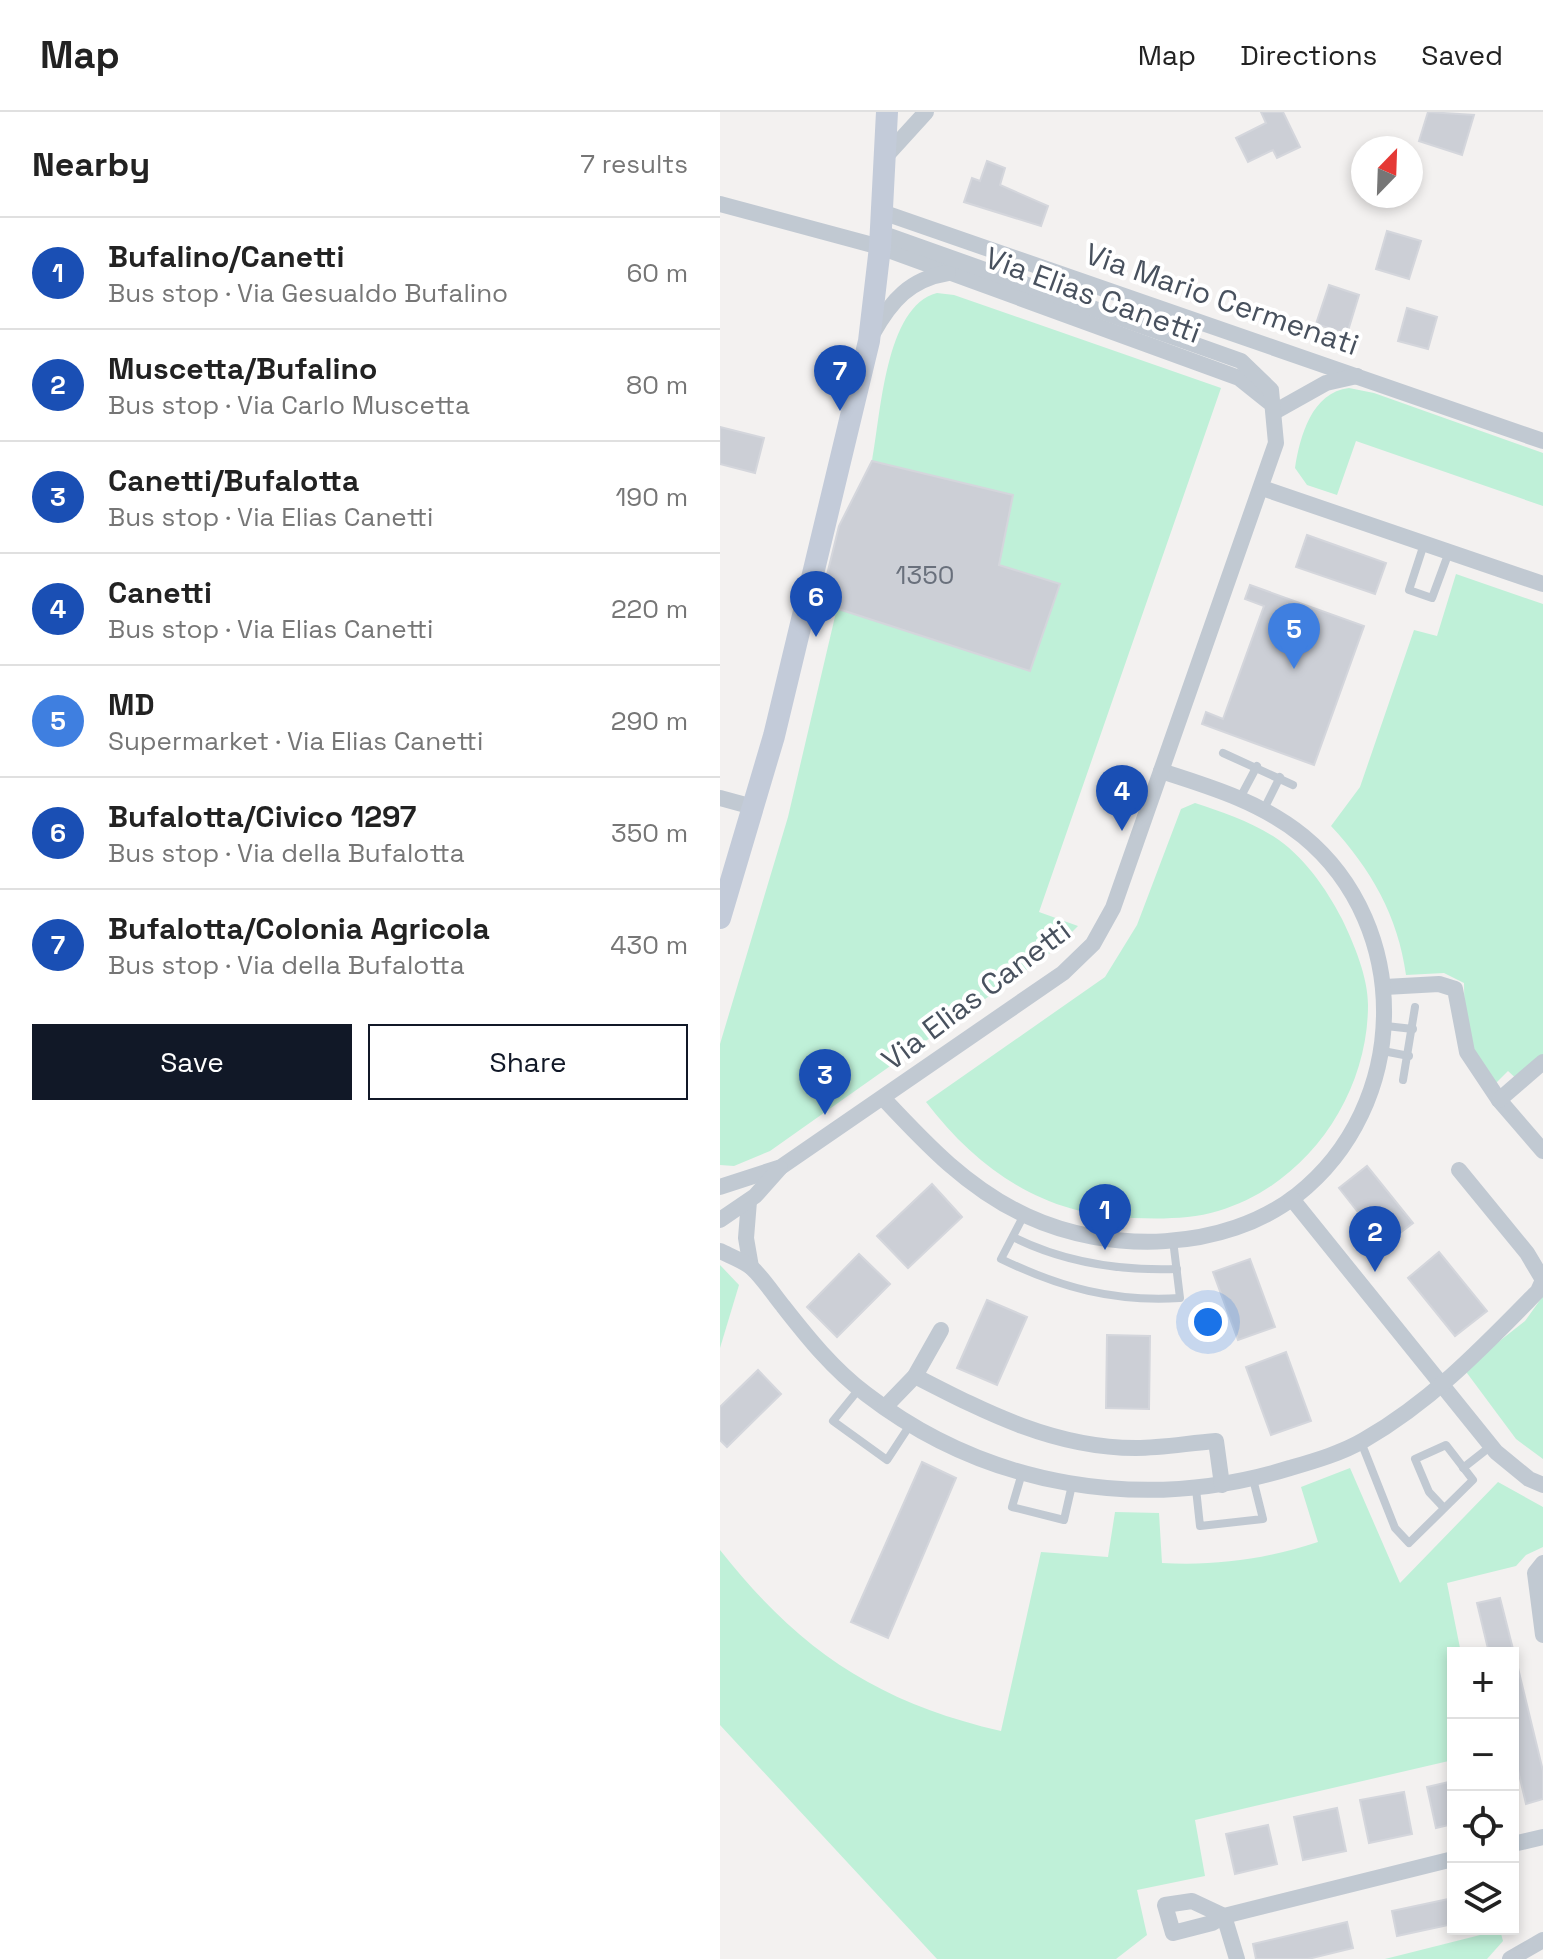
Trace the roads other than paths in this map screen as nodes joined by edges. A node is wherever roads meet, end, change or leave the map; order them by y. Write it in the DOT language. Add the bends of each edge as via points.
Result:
graph roads {
  1 [pos="887,112"];
  2 [pos="926,112"];
  3 [pos="886,156"];
  4 [pos="720,204"];
  5 [pos="881,231"];
  6 [pos="950,273"];
  7 [pos="1122,326"];
  8 [pos="869,341"];
  9 [pos="1278,346"];
  10 [pos="1305,356"];
  11 [pos="1241,361"];
  12 [pos="1359,375"];
  13 [pos="1302,393"];
  14 [pos="1276,411"];
  15 [pos="1543,441"];
  16 [pos="1262,488"];
  17 [pos="1424,544"];
  18 [pos="1449,552"];
  19 [pos="1543,584"];
  20 [pos="1223,753"];
  21 [pos="1257,766"];
  22 [pos="1161,771"];
  23 [pos="1280,777"];
  24 [pos="1293,785"];
  25 [pos="720,798"];
  26 [pos="1240,798"];
  27 [pos="753,807"];
  28 [pos="1264,809"];
  29 [pos="720,918"];
  30 [pos="1385,987"];
  31 [pos="1415,1007"];
  32 [pos="1386,1026"];
  33 [pos="1413,1029"];
  34 [pos="1383,1051"];
  35 [pos="1409,1056"];
  36 [pos="1543,1062"];
  37 [pos="1403,1080"];
  38 [pos="883,1098"];
  39 [pos="1499,1100"];
  40 [pos="1543,1151"];
  41 [pos="781,1167"];
  42 [pos="1459,1170"];
  43 [pos="721,1187"];
  44 [pos="1292,1199"];
  45 [pos="749,1201"];
  46 [pos="1024,1215"];
  47 [pos="722,1218"];
  48 [pos="1013,1237"];
  49 [pos="1173,1240"];
  50 [pos="720,1251"];
  51 [pos="751,1267"];
  52 [pos="1177,1269"];
  53 [pos="941,1330"];
  54 [pos="915,1376"];
  55 [pos="1444,1387"];
  56 [pos="859,1388"];
  57 [pos="885,1407"];
  58 [pos="910,1425"];
  59 [pos="1361,1442"];
  60 [pos="1491,1446"];
  61 [pos="1463,1468"];
  62 [pos="1023,1472"];
  63 [pos="1253,1479"];
  64 [pos="1072,1485"];
  65 [pos="1222,1485"];
  66 [pos="1543,1485"];
  67 [pos="1196,1489"];
  68 [pos="1444,1508"];
  69 [pos="1543,1563"];
  70 [pos="1543,1635"];
  71 [pos="1543,1837"];
  72 [pos="1519,1843"];
  73 [pos="1447,1860"];
  74 [pos="1543,1940"];
  75 [pos="1237,1959"];
  76 [pos="1510,1959"];
  1 -- 3 [label="street"];
  2 -- 3 [label="street"];
  3 -- 5 [label="street"];
  4 -- 5 [label="street"];
  5 -- 6 [label="street, Via Elias Canetti"];
  5 -- 7 [label="street, Via Elias Canetti"];
  5 -- 8 [label="street"];
  5 -- 9 [label="street, Via Mario Cermenati"];
  6 -- 7 [label="street, Via Elias Canetti"];
  6 -- 8 [label="street" via="901,293"];
  7 -- 11 [label="street, Via Elias Canetti"];
  7 -- 14 [label="street, Via Elias Canetti" via="1249,382"];
  8 -- 27 [label="street"];
  9 -- 10 [label="street, Via Mario Cermenati"];
  9 -- 11 [label="street"];
  10 -- 12 [label="street, Via Mario Cermenati"];
  10 -- 13 [label="street"];
  11 -- 14 [label="street, Via Elias Canetti" via="1271,390"];
  12 -- 13 [label="street"];
  12 -- 15 [label="street, Via Mario Cermenati"];
  13 -- 14 [label="street"];
  14 -- 16 [label="street, Via Elias Canetti" via="1276,443"];
  16 -- 17 [label="street"];
  16 -- 22 [label="street, Via Elias Canetti"];
  17 -- 18 [label="street"];
  17 -- 18 [label="lane" via="1409,590 1432,598"];
  18 -- 19 [label="street"];
  20 -- 21 [label="lane"];
  21 -- 23 [label="lane"];
  21 -- 26 [label="lane"];
  22 -- 26 [label="street"];
  22 -- 38 [label="street, Via Elias Canetti" via="1110,917 1085,953"];
  23 -- 24 [label="lane"];
  23 -- 28 [label="lane"];
  25 -- 27 [label="street"];
  26 -- 28 [label="street"];
  27 -- 29 [label="street"];
  28 -- 30 [label="street" via="1305,837 1341,879 1371,932"];
  30 -- 32 [label="street"];
  30 -- 39 [label="street" via="1439,984 1455,989 1467,1052"];
  31 -- 33 [label="lane"];
  32 -- 33 [label="lane"];
  32 -- 34 [label="street"];
  33 -- 35 [label="lane"];
  34 -- 35 [label="lane"];
  34 -- 44 [label="street" via="1351,1133 1324,1170"];
  35 -- 37 [label="lane"];
  36 -- 39 [label="street"];
  38 -- 41 [label="street, Via Elias Canetti"];
  38 -- 46 [label="street" via="955,1172"];
  39 -- 40 [label="street"];
  41 -- 43 [label="street"];
  41 -- 45 [label="street"];
  42 -- 55 [label="street" via="1543,1280"];
  44 -- 49 [label="street" via="1230,1230"];
  44 -- 55 [label="street"];
  45 -- 47 [label="street"];
  45 -- 51 [label="street" via="746,1238"];
  46 -- 48 [label="lane"];
  46 -- 49 [label="street" via="1096,1236"];
  48 -- 52 [label="lane" via="1087,1263"];
  48 -- 52 [label="lane" via="1001,1259 1044,1279 1107,1297 1180,1298"];
  49 -- 52 [label="lane"];
  50 -- 51 [label="street"];
  51 -- 56 [label="street" via="824,1357"];
  53 -- 54 [label="street"];
  54 -- 57 [label="street"];
  54 -- 65 [label="street" via="1010,1424 1083,1442 1135,1448 1216,1441"];
  55 -- 59 [label="street"];
  55 -- 60 [label="street"];
  56 -- 57 [label="street"];
  56 -- 58 [label="lane" via="833,1421 887,1460"];
  57 -- 58 [label="street"];
  58 -- 62 [label="street"];
  59 -- 63 [label="street"];
  59 -- 68 [label="lane" via="1395,1528 1409,1543"];
  60 -- 61 [label="lane"];
  60 -- 66 [label="street"];
  61 -- 68 [label="lane" via="1473,1480"];
  61 -- 68 [label="lane" via="1446,1445 1415,1459 1429,1492"];
  62 -- 64 [label="street"];
  62 -- 64 [label="lane" via="1012,1507 1047,1517 1064,1520"];
  63 -- 65 [label="street"];
  63 -- 67 [label="lane" via="1263,1519 1200,1526"];
  64 -- 67 [label="street" via="1118,1491"];
  65 -- 67 [label="street"];
  69 -- 70 [label="street" via="1535,1573"];
  71 -- 72 [label="street"];
  73 -- 75 [label="street" via="1224,1916"];
  74 -- 76 [label="street"];
}
